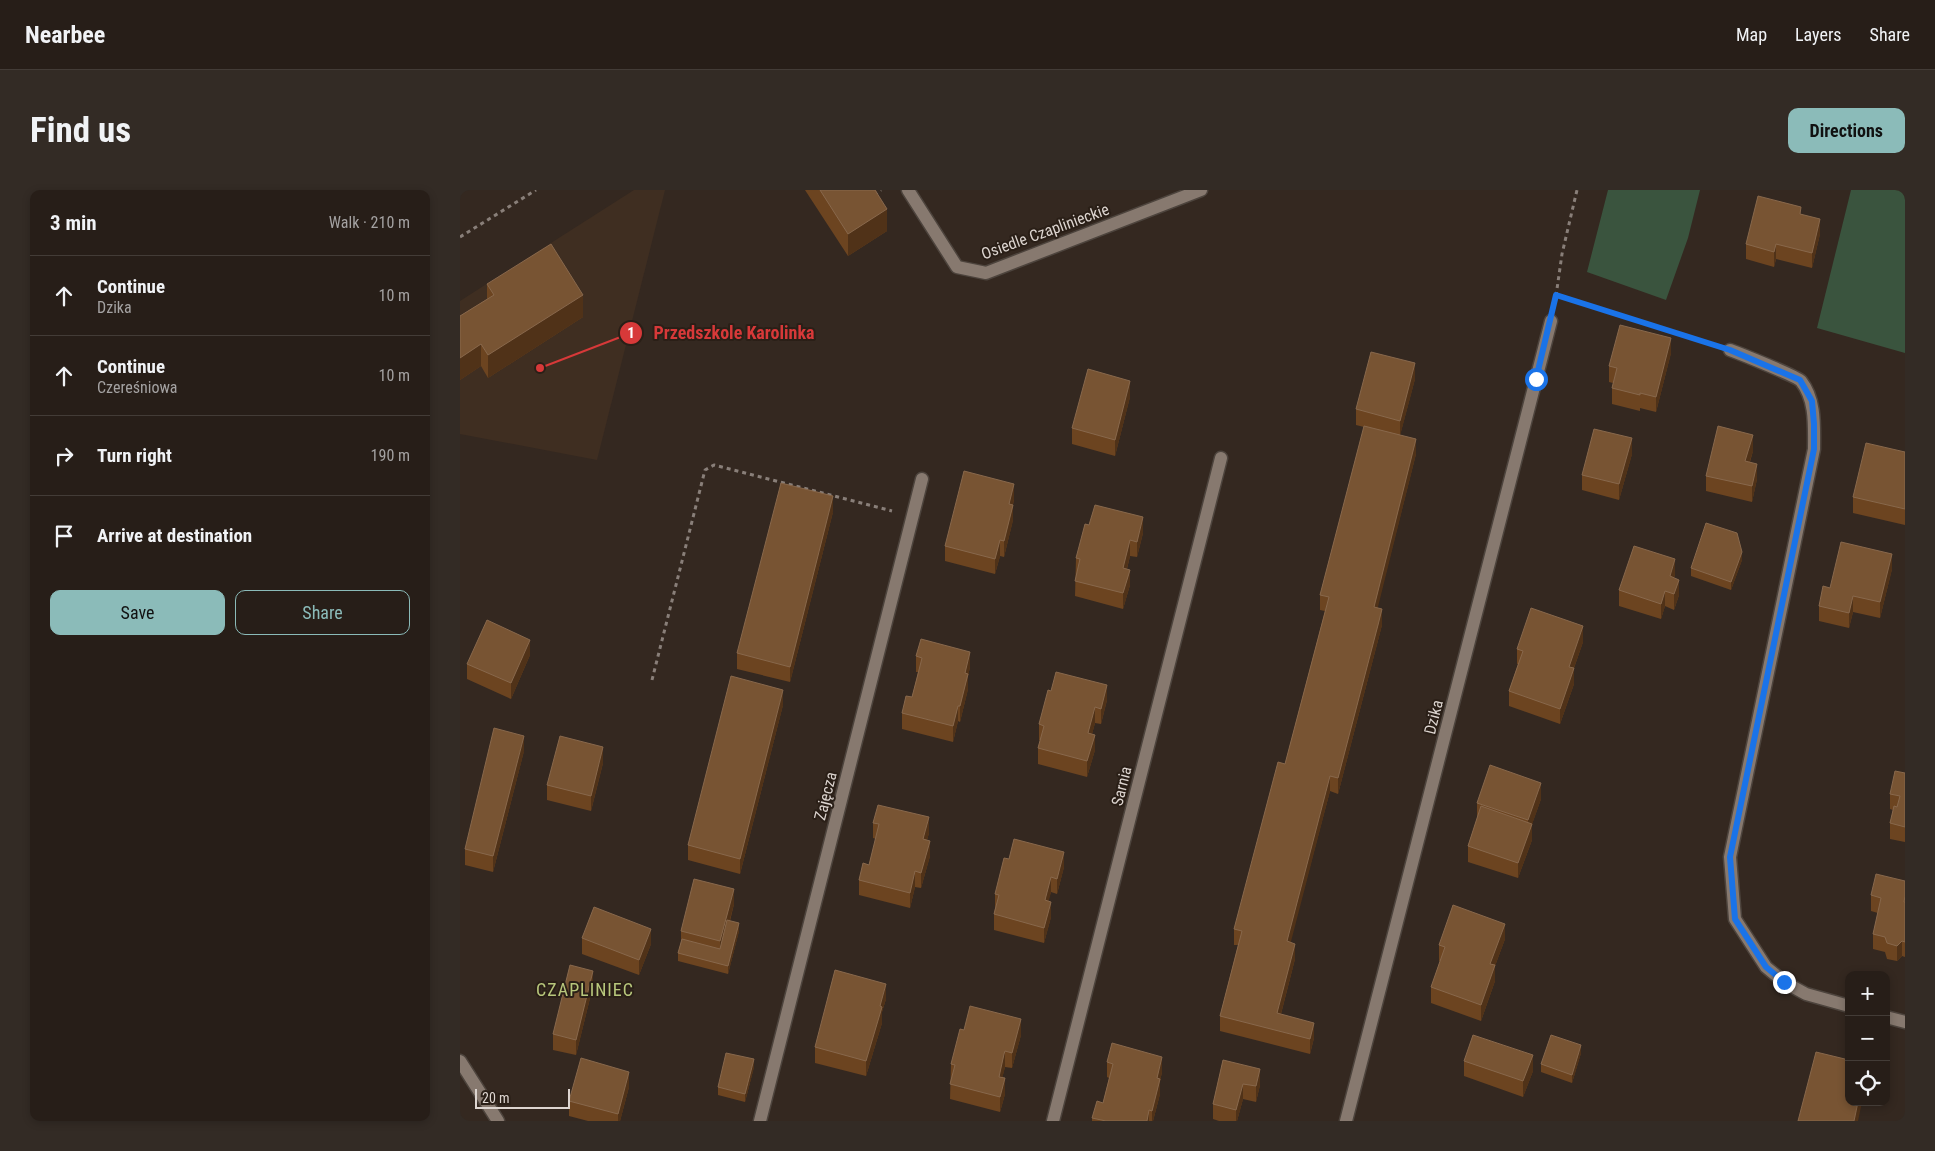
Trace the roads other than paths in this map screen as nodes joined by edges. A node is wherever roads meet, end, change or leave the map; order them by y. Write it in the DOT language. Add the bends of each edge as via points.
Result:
graph roads {
  1 [pos="908,190"];
  2 [pos="1201,190"];
  3 [pos="1551,321"];
  4 [pos="1730,350"];
  5 [pos="1221,458"];
  6 [pos="922,479"];
  7 [pos="1845,1005"];
  8 [pos="1890,1018"];
  9 [pos="1905,1022"];
  10 [pos="460,1061"];
  11 [pos="498,1121"];
  12 [pos="760,1121"];
  13 [pos="1053,1121"];
  14 [pos="1346,1121"];
  1 -- 2 [label="street, Osiedle Czaplinieckie" via="957,267 986,272"];
  3 -- 14 [label="street, Dzika"];
  4 -- 7 [label="street" via="1800,380 1812,401 1814,424 1814,449 1730,857 1735,919 1766,967 1784,982 1806,994"];
  5 -- 13 [label="street, Sarnia"];
  6 -- 12 [label="street, Zajęcza"];
  8 -- 9 [label="street"];
  10 -- 11 [label="street"];
}
